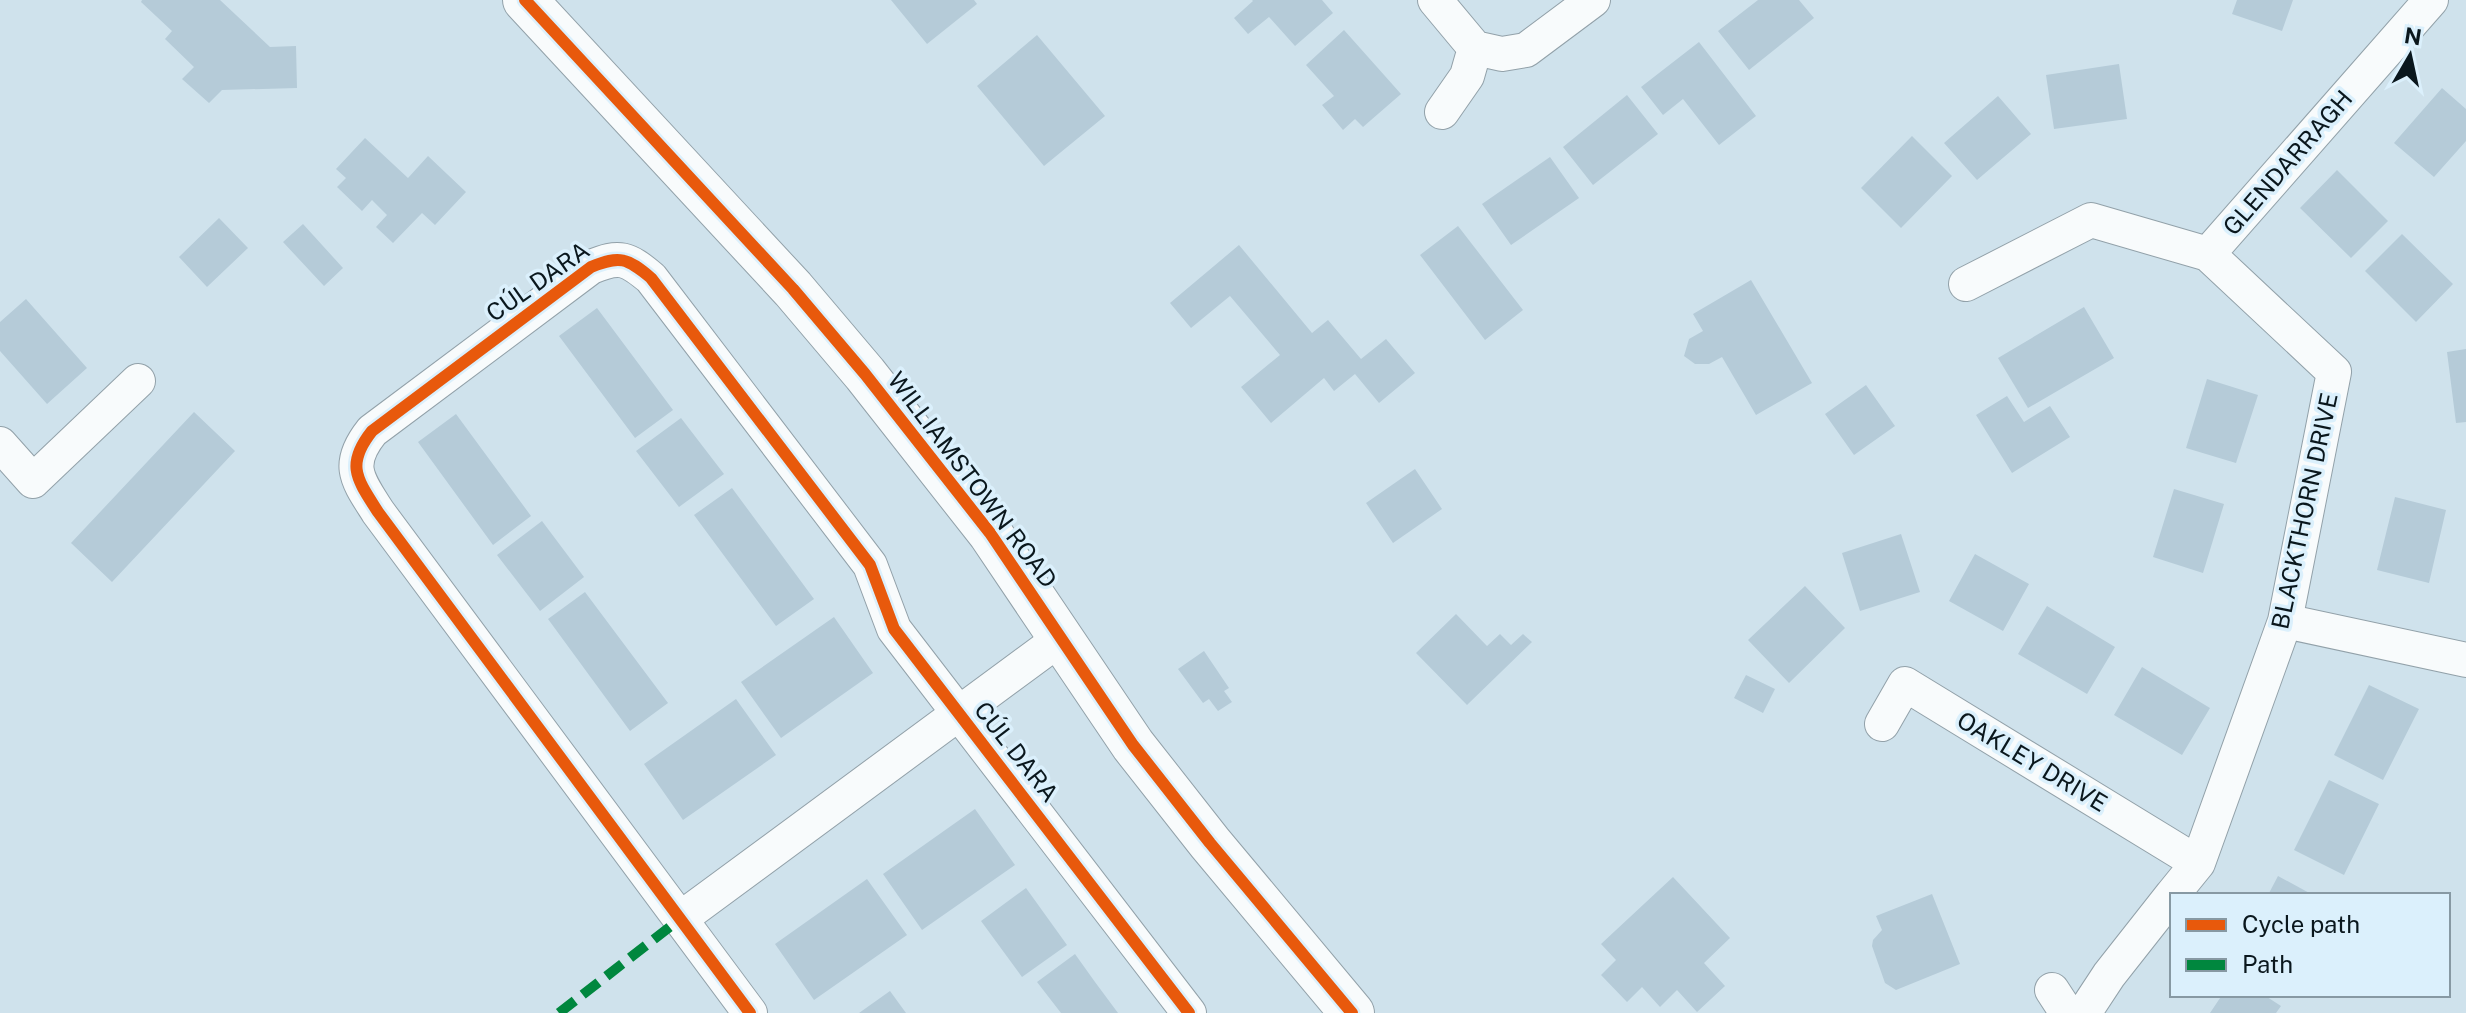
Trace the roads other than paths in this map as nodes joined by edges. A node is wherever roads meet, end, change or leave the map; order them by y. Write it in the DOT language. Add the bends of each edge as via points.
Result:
graph roads {
  1 [pos="525,0"];
  2 [pos="1435,0"];
  3 [pos="1593,0"];
  4 [pos="2431,0"];
  5 [pos="1475,48"];
  6 [pos="1442,112"];
  7 [pos="2208,254"];
  8 [pos="1966,284"];
  9 [pos="138,381"];
  10 [pos="0,444"];
  11 [pos="2285,621"];
  12 [pos="1061,638"];
  13 [pos="2466,660"];
  14 [pos="959,714"];
  15 [pos="1882,724"];
  16 [pos="2198,863"];
  17 [pos="2174,893"];
  18 [pos="2170,898"];
  19 [pos="680,919"];
  20 [pos="750,1013"];
  21 [pos="1189,1013"];
  22 [pos="1352,1013"];
  23 [pos="2084,1013"];
  1 -- 12 [label="street, WILLIAMSTOWN ROAD" via="865,374 990,533"];
  2 -- 5 [label="street"];
  3 -- 5 [label="street" via="1526,50 1502,54"];
  4 -- 7 [label="street, GLENDARRAGH"];
  5 -- 6 [label="street" via="1467,76"];
  7 -- 8 [label="street" via="2091,220"];
  7 -- 11 [label="street, BLACKTHORN DRIVE" via="2334,372"];
  9 -- 10 [label="street" via="33,481"];
  11 -- 13 [label="street"];
  11 -- 16 [label="street, BLACKTHORN DRIVE"];
  12 -- 14 [label="street, CÚL DARA"];
  12 -- 22 [label="street, WILLIAMSTOWN ROAD" via="1163,784"];
  14 -- 19 [label="street, CÚL DARA"];
  14 -- 19 [label="street, CÚL DARA" via="894,629 870,565 651,278 624,260 591,267 372,431 359,447 356,465 359,482 378,512"];
  14 -- 21 [label="street, CÚL DARA"];
  15 -- 16 [label="street, OAKLEY DRIVE" via="1905,684"];
  16 -- 17 [label="street, BLACKTHORN DRIVE"];
  18 -- 23 [label="street, BLACKTHORN DRIVE"];
  19 -- 20 [label="street, CÚL DARA"];
}
